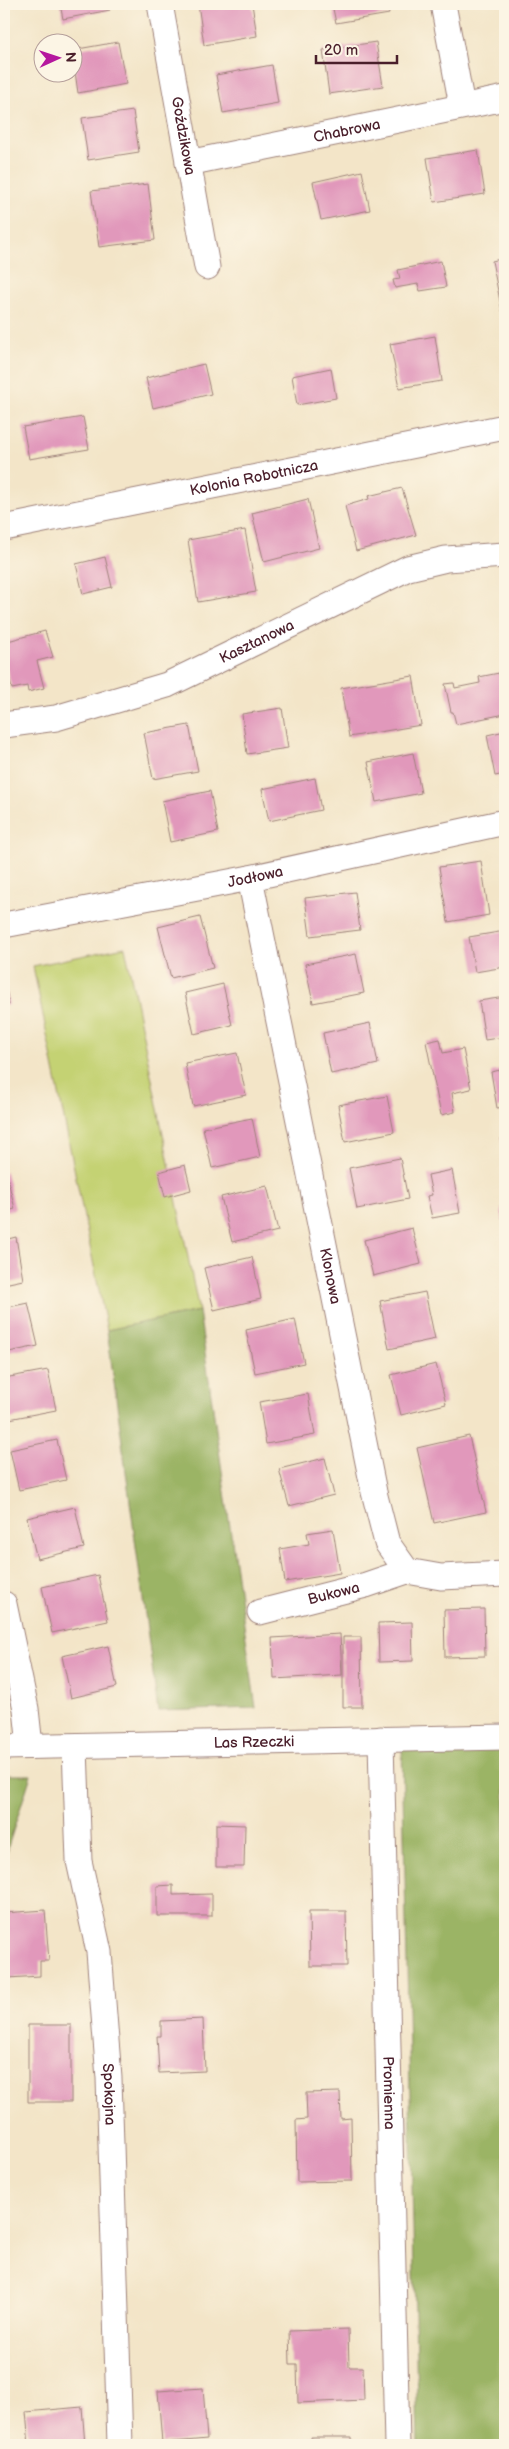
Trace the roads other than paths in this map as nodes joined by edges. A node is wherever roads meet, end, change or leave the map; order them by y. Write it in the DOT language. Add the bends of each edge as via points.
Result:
graph roads {
  1 [pos="160,4"];
  2 [pos="443,4"];
  3 [pos="505,98"];
  4 [pos="462,106"];
  5 [pos="188,163"];
  6 [pos="208,267"];
  7 [pos="505,427"];
  8 [pos="4,528"];
  9 [pos="505,555"];
  10 [pos="4,726"];
  11 [pos="505,822"];
  12 [pos="250,878"];
  13 [pos="4,925"];
  14 [pos="407,1571"];
  15 [pos="505,1574"];
  16 [pos="4,1604"];
  17 [pos="260,1612"];
  18 [pos="505,1737"];
  19 [pos="381,1739"];
  20 [pos="30,1746"];
  21 [pos="4,1747"];
  22 [pos="75,1747"];
  23 [pos="120,2445"];
  24 [pos="397,2445"];
  1 -- 5 [label="street, Goździkowa"];
  2 -- 4 [label="street"];
  3 -- 4 [label="street, Chabrowa"];
  4 -- 5 [label="street, Chabrowa"];
  5 -- 6 [label="street, Goździkowa"];
  7 -- 8 [label="street, Kolonia Robotnicza"];
  9 -- 10 [label="street, Kasztanowa" via="446,559 408,568 167,685 56,718"];
  11 -- 12 [label="street, Jodłowa"];
  12 -- 13 [label="street, Jodłowa"];
  12 -- 14 [label="street, Klonowa" via="374,1492 387,1543"];
  14 -- 15 [label="street" via="441,1577"];
  14 -- 17 [label="street, Bukowa"];
  16 -- 20 [label="street" via="26,1709"];
  18 -- 19 [label="street, Las Rzeczki"];
  19 -- 22 [label="street, Las Rzeczki"];
  19 -- 24 [label="street, Promienna"];
  20 -- 21 [label="street, Las Rzeczki"];
  20 -- 22 [label="street, Las Rzeczki"];
  22 -- 23 [label="street, Spokojna" via="79,1861 99,1952 109,2078"];
}
